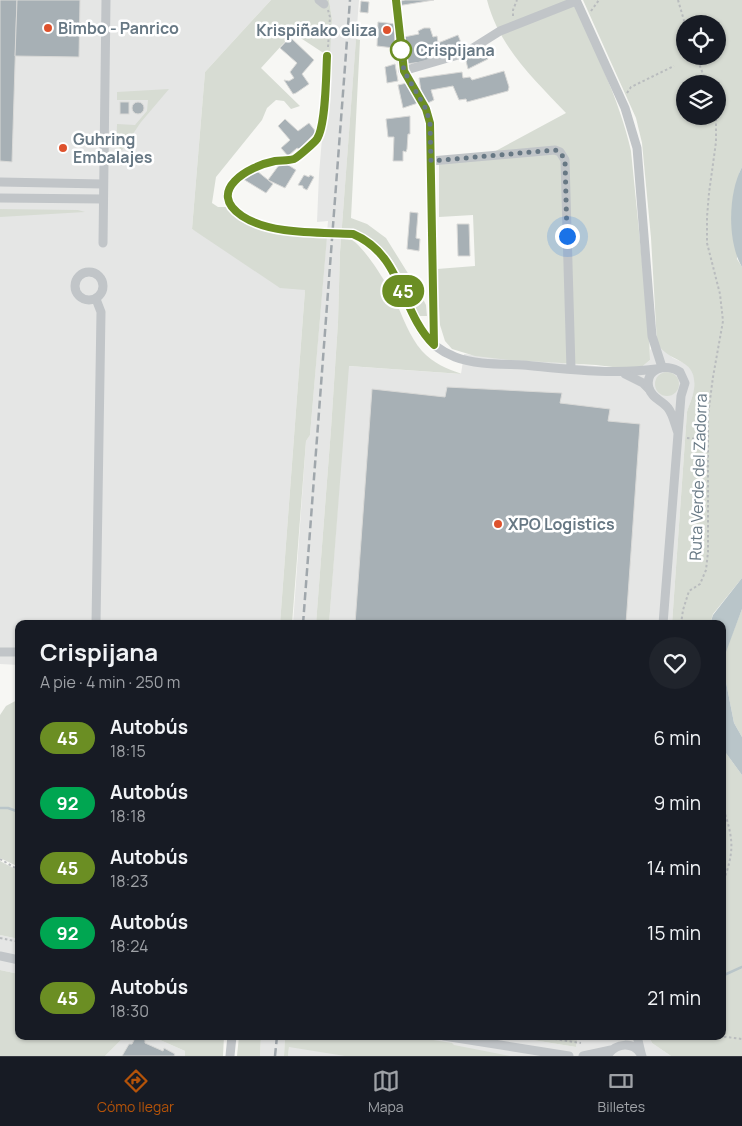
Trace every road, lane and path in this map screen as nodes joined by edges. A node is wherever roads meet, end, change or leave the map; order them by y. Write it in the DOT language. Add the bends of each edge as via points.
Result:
graph roads {
  1 [pos="106,0"];
  2 [pos="396,0"];
  3 [pos="517,0"];
  4 [pos="576,0"];
  5 [pos="599,0"];
  6 [pos="678,0"];
  7 [pos="322,2"];
  8 [pos="682,15"];
  9 [pos="584,17"];
  10 [pos="514,26"];
  11 [pos="327,56"];
  12 [pos="674,66"];
  13 [pos="404,71"];
  14 [pos="622,102"];
  15 [pos="716,125"];
  16 [pos="431,161"];
  17 [pos="0,182"];
  18 [pos="29,183"];
  19 [pos="103,184"];
  20 [pos="0,198"];
  21 [pos="28,198"];
  22 [pos="103,199"];
  23 [pos="103,243"];
  24 [pos="96,299"];
  25 [pos="434,345"];
  26 [pos="659,368"];
  27 [pos="572,369"];
  28 [pos="623,373"];
  29 [pos="649,389"];
  30 [pos="680,396"];
  31 [pos="660,401"];
  32 [pos="680,435"];
  33 [pos="708,440"];
  34 [pos="96,620"];
  35 [pos="663,620"];
  36 [pos="682,620"];
  37 [pos="0,652"];
  38 [pos="15,652"];
  39 [pos="726,818"];
  40 [pos="0,859"];
  41 [pos="15,868"];
  42 [pos="726,872"];
  43 [pos="0,938"];
  44 [pos="15,941"];
  45 [pos="0,956"];
  46 [pos="15,959"];
  47 [pos="726,1037"];
  48 [pos="742,1039"];
  49 [pos="232,1040"];
  50 [pos="469,1040"];
  51 [pos="561,1040"];
  52 [pos="638,1040"];
  53 [pos="622,1041"];
  54 [pos="581,1043"];
  55 [pos="609,1053"];
  56 [pos="642,1055"];
  57 [pos="230,1056"];
  58 [pos="569,1056"];
  59 [pos="583,1056"];
  1 -- 19 [label="street"];
  2 -- 13 [label="street"];
  3 -- 10 [label="path" via="513,10"];
  4 -- 9 [label="street"];
  4 -- 10 [label="street"];
  5 -- 9 [label="path"];
  6 -- 8 [label="path"];
  7 -- 11 [label="path" via="330,17"];
  9 -- 14 [label="street"];
  10 -- 13 [label="street" via="465,53"];
  11 -- 25 [label="street, bridge" via="322,126 316,141 294,159 274,161 248,170 228,192 228,199 237,212 257,225 353,234 371,244 389,265 416,323"];
  12 -- 14 [label="path" via="631,87"];
  13 -- 16 [label="street" via="426,109 430,123"];
  14 -- 26 [label="street" via="637,148 652,336"];
  15 -- 33 [label="path, Ruta Verde del Zadorra" via="707,209 707,243 723,321 708,415"];
  16 -- 25 [label="street"];
  16 -- 27 [label="street" via="555,150 563,154"];
  17 -- 18 [label="street"];
  18 -- 19 [label="street"];
  18 -- 21 [label="street"];
  19 -- 22 [label="street"];
  20 -- 21 [label="street"];
  21 -- 22 [label="street"];
  22 -- 23 [label="street"];
  24 -- 34 [label="street" via="101,312"];
  25 -- 27 [label="street" via="462,360"];
  26 -- 28 [label="street"];
  26 -- 29 [label="street" via="650,378"];
  26 -- 30 [label="street" via="668,366 680,372 685,384"];
  27 -- 28 [label="street"];
  28 -- 29 [label="street" via="643,382"];
  29 -- 31 [label="street"];
  30 -- 31 [label="street" via="671,402"];
  30 -- 32 [label="street"];
  31 -- 32 [label="street" via="668,408"];
  32 -- 33 [label="path"];
  32 -- 35 [label="street"];
  33 -- 36 [label="path, Ruta Verde del Zadorra" via="706,570 700,584 689,591"];
  37 -- 38 [label="street"];
  39 -- 42 [label="path" via="733,840"];
  40 -- 41 [label="path"];
  43 -- 44 [label="path"];
  45 -- 46 [label="street"];
  47 -- 48 [label="path"];
  49 -- 57 [label="street"];
  50 -- 58 [label="street"];
  51 -- 54 [label="path"];
  52 -- 56 [label="street"];
  53 -- 55 [label="street"];
  53 -- 56 [label="street"];
  55 -- 59 [label="street"];
}
